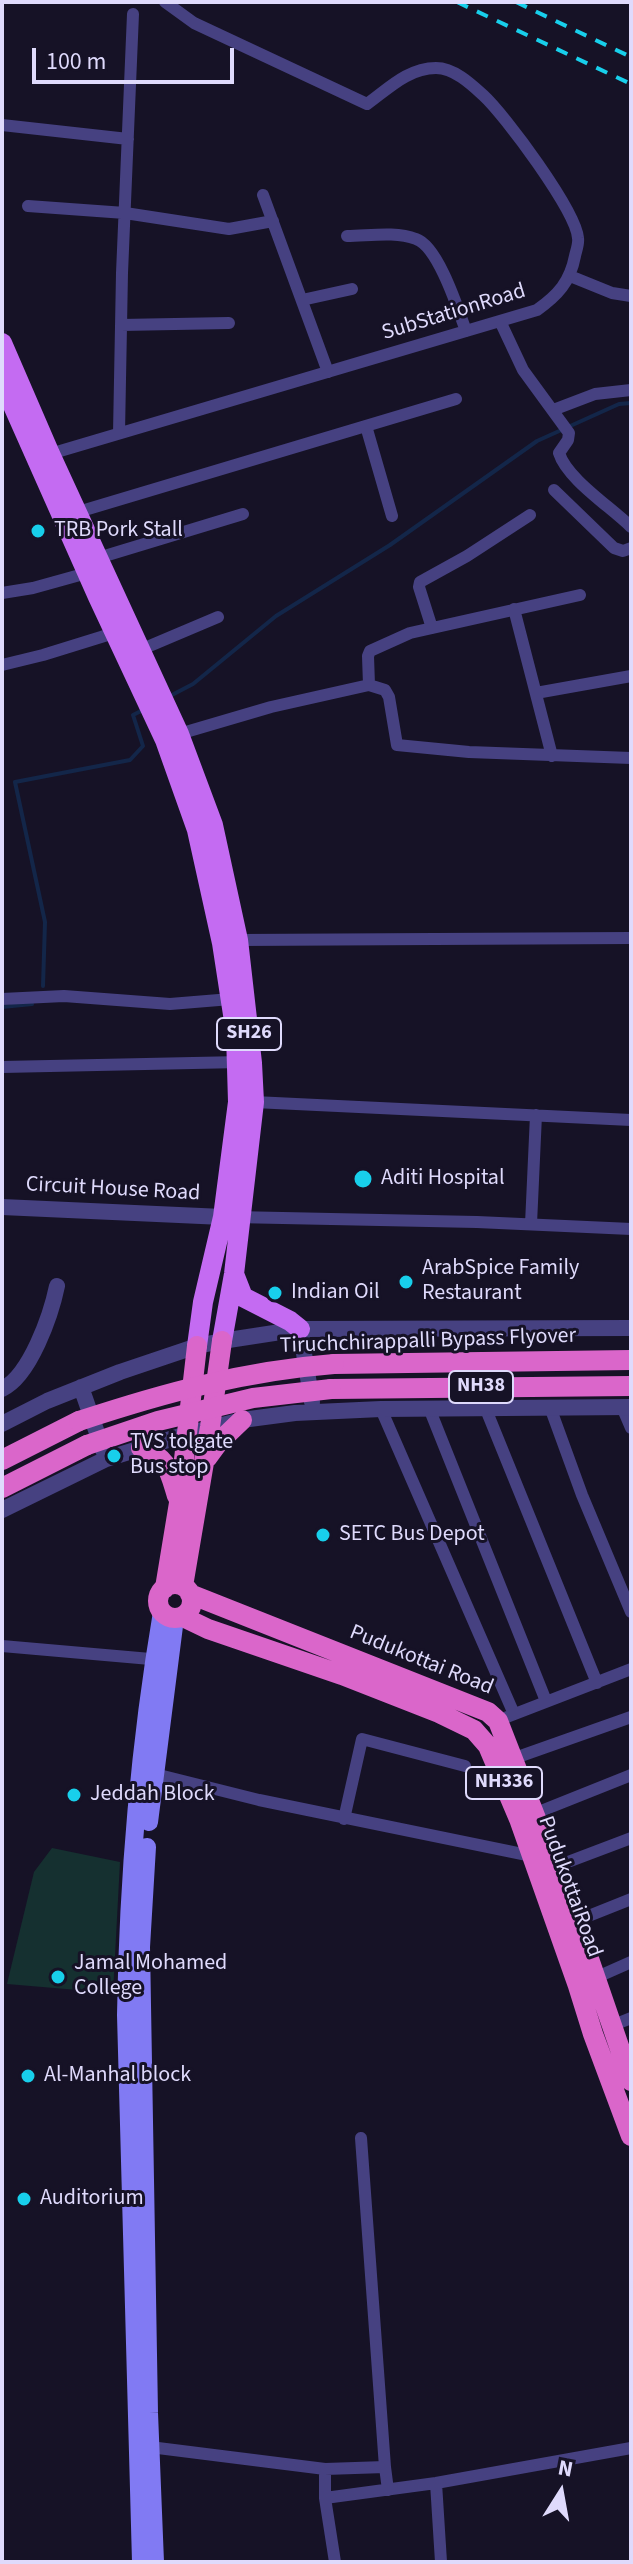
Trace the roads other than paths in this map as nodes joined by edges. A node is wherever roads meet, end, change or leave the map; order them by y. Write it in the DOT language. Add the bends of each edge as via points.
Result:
graph roads {
  1 [pos="165,2"];
  2 [pos="133,14"];
  3 [pos="2,125"];
  4 [pos="128,139"];
  5 [pos="263,195"];
  6 [pos="28,206"];
  7 [pos="125,213"];
  8 [pos="273,221"];
  9 [pos="347,236"];
  10 [pos="570,276"];
  11 [pos="352,289"];
  12 [pos="631,296"];
  13 [pos="302,300"];
  14 [pos="500,321"];
  15 [pos="229,323"];
  16 [pos="121,325"];
  17 [pos="466,331"];
  18 [pos="2,343"];
  19 [pos="328,372"];
  20 [pos="5,373"];
  21 [pos="631,390"];
  22 [pos="456,399"];
  23 [pos="556,414"];
  24 [pos="366,426"];
  25 [pos="119,433"];
  26 [pos="50,454"];
  27 [pos="554,490"];
  28 [pos="78,512"];
  29 [pos="243,514"];
  30 [pos="530,515"];
  31 [pos="392,516"];
  32 [pos="631,527"];
  33 [pos="631,548"];
  34 [pos="93,565"];
  35 [pos="2,593"];
  36 [pos="580,595"];
  37 [pos="514,609"];
  38 [pos="218,617"];
  39 [pos="432,628"];
  40 [pos="114,633"];
  41 [pos="136,660"];
  42 [pos="2,665"];
  43 [pos="631,676"];
  44 [pos="369,685"];
  45 [pos="536,693"];
  46 [pos="169,730"];
  47 [pos="552,756"];
  48 [pos="631,758"];
  49 [pos="631,938"];
  50 [pos="238,940"];
  51 [pos="2,999"];
  52 [pos="231,999"];
  53 [pos="244,1062"];
  54 [pos="2,1067"];
  55 [pos="254,1102"];
  56 [pos="536,1115"];
  57 [pos="631,1120"];
  58 [pos="2,1207"];
  59 [pos="232,1217"];
  60 [pos="531,1224"];
  61 [pos="631,1229"];
  62 [pos="234,1274"];
  63 [pos="57,1286"];
  64 [pos="631,1328"];
  65 [pos="300,1329"];
  66 [pos="222,1341"];
  67 [pos="197,1346"];
  68 [pos="631,1360"];
  69 [pos="631,1386"];
  70 [pos="81,1387"];
  71 [pos="2,1389"];
  72 [pos="485,1407"];
  73 [pos="550,1407"];
  74 [pos="627,1407"];
  75 [pos="429,1408"];
  76 [pos="381,1409"];
  77 [pos="314,1412"];
  78 [pos="242,1420"];
  79 [pos="2,1424"];
  80 [pos="210,1427"];
  81 [pos="631,1428"];
  82 [pos="187,1434"];
  83 [pos="141,1448"];
  84 [pos="106,1459"];
  85 [pos="2,1460"];
  86 [pos="203,1463"];
  87 [pos="2,1488"];
  88 [pos="179,1503"];
  89 [pos="2,1510"];
  90 [pos="181,1543"];
  91 [pos="179,1589"];
  92 [pos="631,1612"];
  93 [pos="173,1615"];
  94 [pos="2,1646"];
  95 [pos="161,1660"];
  96 [pos="631,1669"];
  97 [pos="597,1683"];
  98 [pos="546,1701"];
  99 [pos="631,1717"];
  100 [pos="506,1718"];
  101 [pos="515,1758"];
  102 [pos="465,1766"];
  103 [pos="155,1774"];
  104 [pos="631,1775"];
  105 [pos="536,1813"];
  106 [pos="344,1819"];
  107 [pos="143,1826"];
  108 [pos="631,1838"];
  109 [pos="541,1866"];
  110 [pos="631,1899"];
  111 [pos="576,1921"];
  112 [pos="631,1962"];
  113 [pos="595,1978"];
  114 [pos="631,2018"];
  115 [pos="611,2026"];
  116 [pos="627,2057"];
  117 [pos="631,2081"];
  118 [pos="631,2136"];
  119 [pos="361,2138"];
  120 [pos="140,2294"];
  121 [pos="150,2447"];
  122 [pos="631,2448"];
  123 [pos="385,2467"];
  124 [pos="325,2469"];
  125 [pos="436,2483"];
  126 [pos="388,2490"];
  127 [pos="325,2498"];
  128 [pos="141,2562"];
  129 [pos="155,2562"];
  130 [pos="335,2562"];
  131 [pos="441,2562"];
  1 -- 10 [label="street" via="194,23 367,104 411,72 447,69 461,78 485,96 566,207 578,238"];
  2 -- 4 [label="street"];
  3 -- 4 [label="street"];
  4 -- 7 [label="street"];
  5 -- 8 [label="street"];
  6 -- 7 [label="street"];
  7 -- 8 [label="street" via="229,229"];
  7 -- 16 [label="street"];
  8 -- 13 [label="street"];
  9 -- 17 [label="street" via="391,235 423,242"];
  10 -- 12 [label="street"];
  10 -- 14 [label="street, SubStationRoad" via="564,288 537,310"];
  11 -- 13 [label="street"];
  13 -- 19 [label="street"];
  14 -- 17 [label="street, SubStationRoad"];
  14 -- 23 [label="street" via="523,370"];
  15 -- 16 [label="street"];
  16 -- 25 [label="street"];
  17 -- 19 [label="street, SubStationRoad"];
  18 -- 20 [label="main road, SH26"];
  19 -- 25 [label="street, SubStationRoad"];
  20 -- 26 [label="main road, SH26"];
  20 -- 34 [label="main road, SH26"];
  21 -- 23 [label="street" via="595,394"];
  22 -- 24 [label="street"];
  23 -- 32 [label="street" via="569,433 559,453 563,462"];
  24 -- 28 [label="street"];
  24 -- 31 [label="street"];
  25 -- 26 [label="street, SubStationRoad"];
  26 -- 28 [label="main road, SH26"];
  27 -- 33 [label="street" via="614,548"];
  28 -- 34 [label="main road, SH26"];
  29 -- 34 [label="street"];
  30 -- 39 [label="street" via="420,582"];
  34 -- 35 [label="street" via="33,588"];
  34 -- 40 [label="main road, SH26"];
  34 -- 41 [label="main road, SH26"];
  36 -- 37 [label="street"];
  37 -- 39 [label="street"];
  37 -- 45 [label="street"];
  38 -- 41 [label="street"];
  39 -- 44 [label="street" via="370,651"];
  40 -- 41 [label="main road, SH26"];
  40 -- 42 [label="street"];
  41 -- 46 [label="main road, SH26"];
  43 -- 45 [label="street"];
  44 -- 46 [label="street"];
  44 -- 47 [label="street" via="389,697 397,745"];
  45 -- 47 [label="street"];
  46 -- 50 [label="main road, SH26" via="213,825"];
  46 -- 52 [label="main road, SH26" via="197,830"];
  47 -- 48 [label="street"];
  49 -- 50 [label="street"];
  50 -- 53 [label="main road, SH26"];
  51 -- 52 [label="street" via="64,996 170,1004"];
  52 -- 53 [label="main road, SH26"];
  53 -- 54 [label="street"];
  53 -- 55 [label="main road, SH26"];
  53 -- 59 [label="main road, SH26"];
  55 -- 56 [label="street"];
  55 -- 59 [label="main road, SH26"];
  56 -- 57 [label="street"];
  56 -- 60 [label="street"];
  58 -- 59 [label="street, Circuit House Road"];
  59 -- 60 [label="street"];
  59 -- 62 [label="main road, SH26"];
  59 -- 67 [label="main road, SH26" via="203,1302"];
  60 -- 61 [label="street"];
  62 -- 65 [label="main road" via="243,1297"];
  62 -- 66 [label="main road, SH26"];
  63 -- 71 [label="street" via="52,1311 22,1372"];
  64 -- 65 [label="street"];
  65 -- 66 [label="street"];
  65 -- 77 [label="street"];
  66 -- 67 [label="street"];
  66 -- 80 [label="highway"];
  67 -- 70 [label="street"];
  67 -- 82 [label="highway"];
  68 -- 85 [label="highway, Tiruchchirappalli Bypass Flyover / NH38, bridge" via="334,1364 249,1373 79,1421"];
  69 -- 87 [label="highway, Tiruchchirappalli Bypass Flyover / NH38, bridge" via="331,1389 253,1398 87,1445"];
  70 -- 79 [label="street"];
  70 -- 84 [label="street"];
  72 -- 73 [label="street"];
  72 -- 75 [label="street"];
  72 -- 97 [label="street"];
  73 -- 74 [label="street"];
  73 -- 92 [label="street"];
  74 -- 81 [label="street"];
  75 -- 76 [label="street"];
  75 -- 98 [label="street"];
  76 -- 77 [label="street"];
  76 -- 100 [label="street"];
  77 -- 78 [label="street"];
  78 -- 80 [label="street"];
  78 -- 86 [label="highway"];
  80 -- 82 [label="street"];
  80 -- 86 [label="highway"];
  82 -- 83 [label="street"];
  82 -- 88 [label="highway"];
  83 -- 84 [label="street"];
  83 -- 88 [label="highway" via="157,1454 167,1466"];
  84 -- 89 [label="street"];
  86 -- 90 [label="highway"];
  88 -- 90 [label="highway"];
  90 -- 91 [label="highway"];
  91 -- 93 [label="highway" via="190,1609"];
  91 -- 93 [label="highway" via="159,1597 159,1605"];
  91 -- 100 [label="highway, Pudukottai Road"];
  93 -- 95 [label="main road"];
  93 -- 109 [label="highway, PudukottaiRoad / NH336" via="356,1680 474,1730 488,1746"];
  94 -- 95 [label="street"];
  95 -- 103 [label="main road"];
  95 -- 107 [label="main road"];
  96 -- 97 [label="street"];
  97 -- 98 [label="street"];
  98 -- 100 [label="street"];
  99 -- 101 [label="street"];
  100 -- 101 [label="highway, Pudukottai Road / NH336"];
  101 -- 105 [label="highway, Pudukottai Road / NH336"];
  102 -- 106 [label="street" via="362,1739"];
  103 -- 106 [label="street"];
  103 -- 107 [label="main road"];
  104 -- 105 [label="street"];
  105 -- 109 [label="highway, Pudukottai Road / NH336"];
  106 -- 109 [label="street"];
  107 -- 120 [label="main road"];
  108 -- 109 [label="street"];
  109 -- 111 [label="highway, Pudukottai Road / NH336"];
  109 -- 118 [label="highway, PudukottaiRoad / NH336"];
  110 -- 111 [label="street"];
  111 -- 113 [label="highway, Pudukottai Road / NH336"];
  112 -- 113 [label="street"];
  113 -- 115 [label="highway, Pudukottai Road / NH336"];
  114 -- 115 [label="street"];
  115 -- 116 [label="highway, Pudukottai Road / NH336"];
  116 -- 117 [label="highway, Pudukottai Road / NH336"];
  119 -- 123 [label="street"];
  120 -- 121 [label="main road"];
  120 -- 128 [label="main road"];
  121 -- 124 [label="street"];
  121 -- 129 [label="main road"];
  122 -- 125 [label="street"];
  123 -- 124 [label="street"];
  123 -- 126 [label="street"];
  124 -- 127 [label="street"];
  125 -- 126 [label="street"];
  125 -- 131 [label="street"];
  126 -- 127 [label="street"];
  127 -- 130 [label="street"];
}
